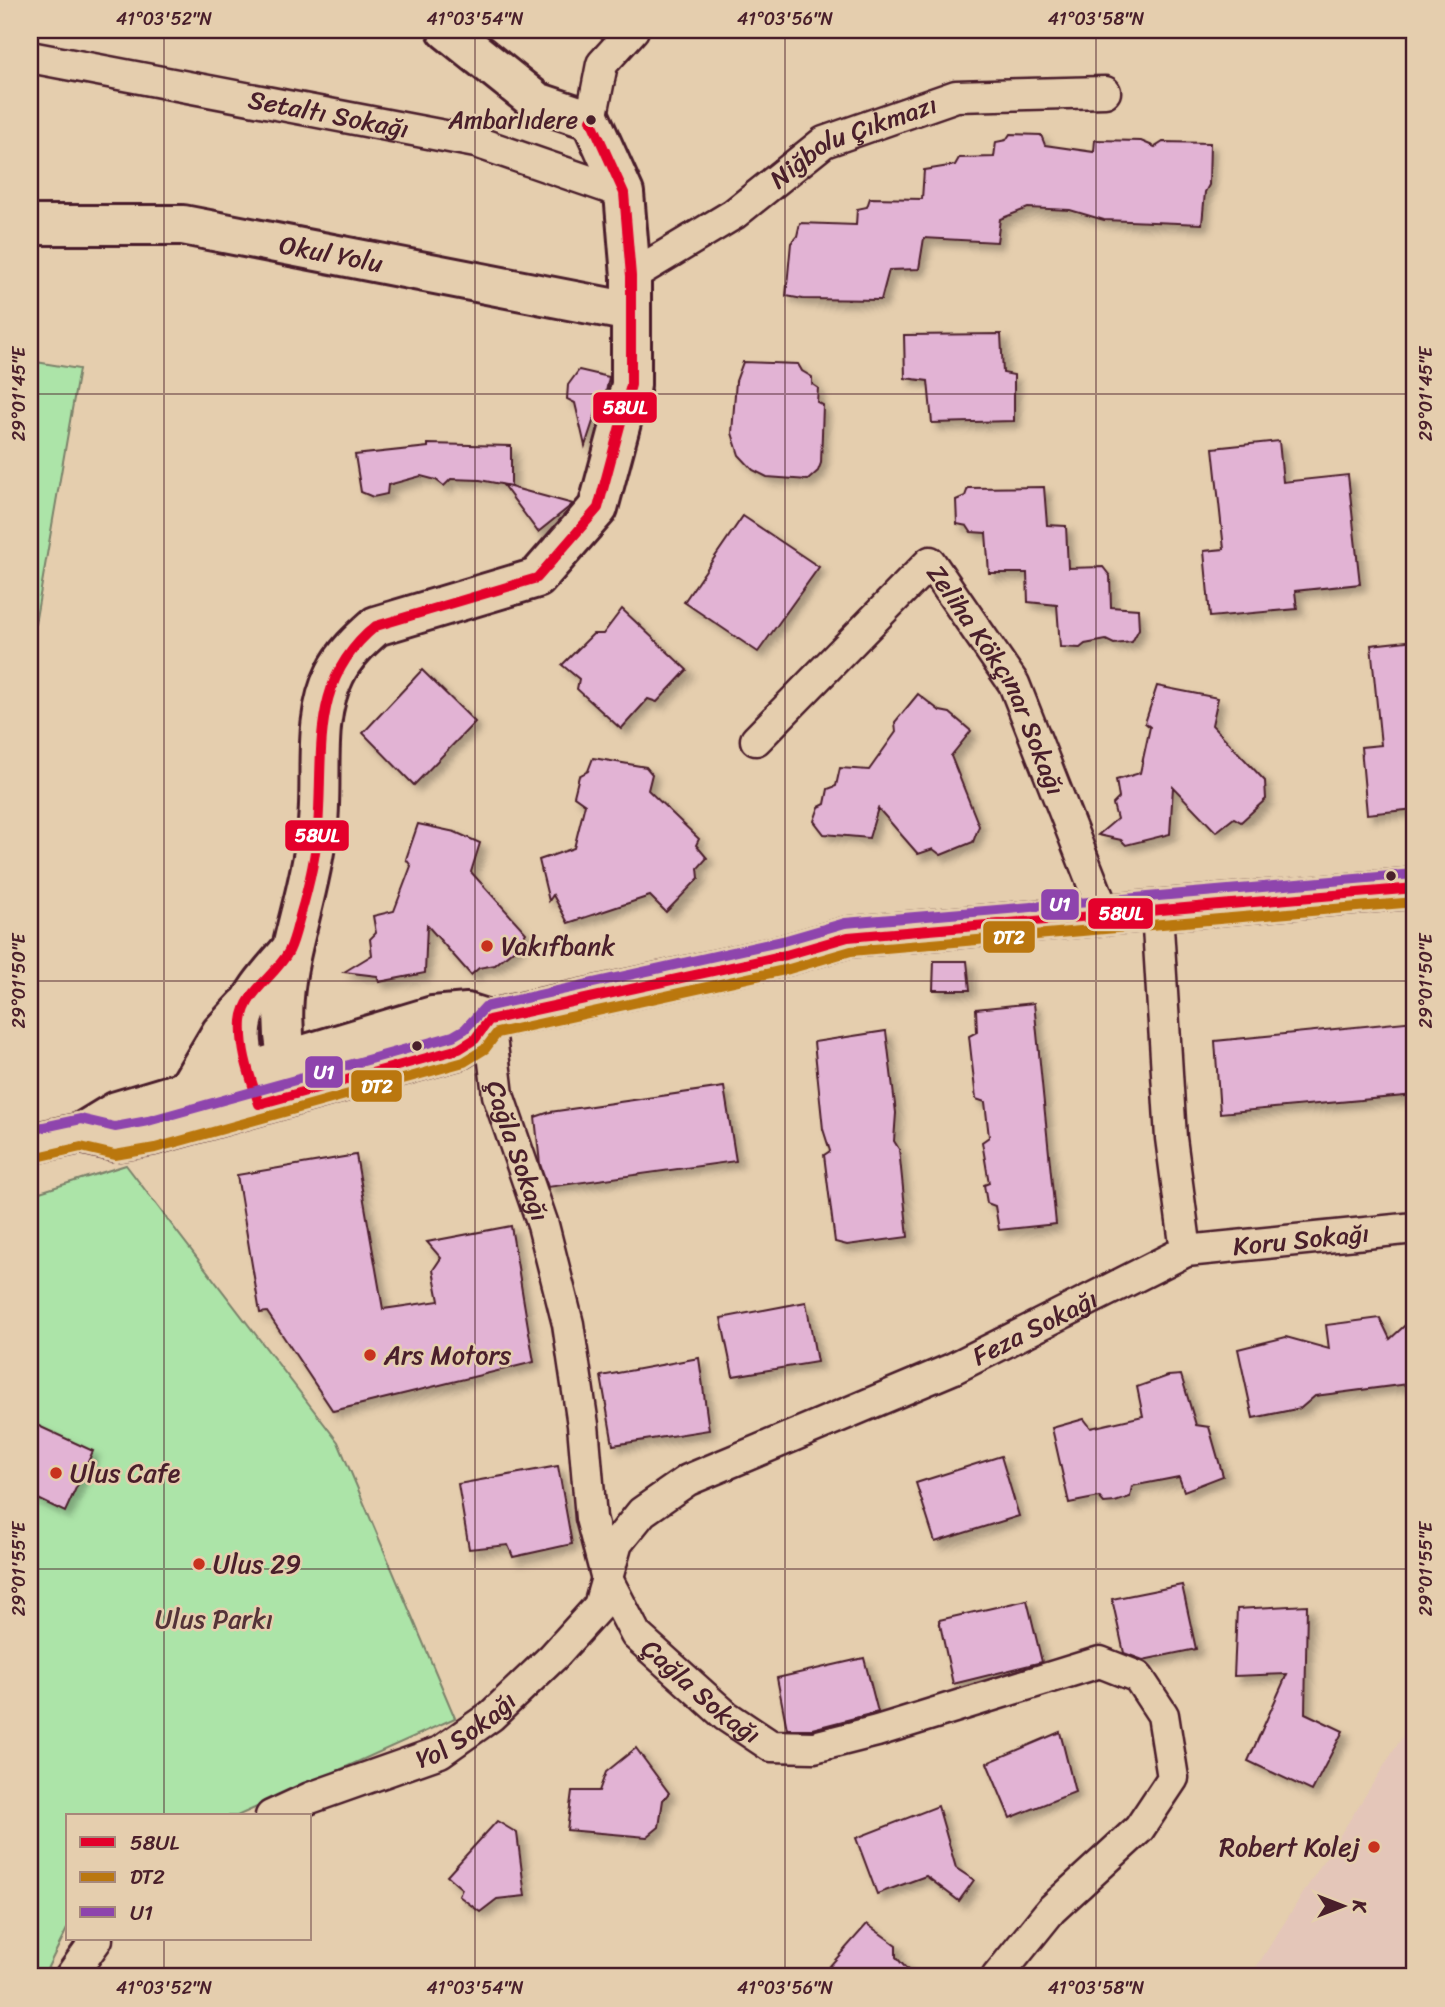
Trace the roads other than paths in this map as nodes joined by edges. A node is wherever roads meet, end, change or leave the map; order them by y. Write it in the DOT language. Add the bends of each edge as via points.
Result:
graph roads {
  1 [pos="447,30"];
  2 [pos="633,30"];
  3 [pos="30,57"];
  4 [pos="1105,92"];
  5 [pos="591,120"];
  6 [pos="624,193"];
  7 [pos="30,225"];
  8 [pos="631,294"];
  9 [pos="756,740"];
  10 [pos="1415,888"];
  11 [pos="1157,911"];
  12 [pos="1105,915"];
  13 [pos="288,953"];
  14 [pos="246,1006"];
  15 [pos="489,1020"];
  16 [pos="291,1077"];
  17 [pos="253,1088"];
  18 [pos="186,1092"];
  19 [pos="81,1133"];
  20 [pos="30,1144"];
  21 [pos="1415,1228"];
  22 [pos="1186,1251"];
  23 [pos="607,1579"];
  24 [pos="275,1814"];
  25 [pos="96,1940"];
  26 [pos="70,1977"];
  27 [pos="997,1977"];
  1 -- 5 [label="street" via="537,102"];
  2 -- 5 [label="street" via="602,64"];
  3 -- 6 [label="street, Setaltı Sokağı" via="476,142"];
  4 -- 8 [label="street, Niğbolu Çıkmazı" via="956,96 824,142"];
  5 -- 6 [label="street"];
  6 -- 8 [label="street"];
  7 -- 8 [label="street, Okul Yolu" via="183,225"];
  8 -- 13 [label="street" via="631,385 598,508 537,578 376,626 356,642 334,675 322,720 318,830"];
  9 -- 12 [label="street, Zeliha Kökçınar Sokağı" via="930,562 1014,684"];
  10 -- 11 [label="street"];
  11 -- 12 [label="street"];
  11 -- 22 [label="street" via="1171,1138"];
  12 -- 15 [label="street" via="848,937 786,955"];
  13 -- 14 [label="street"];
  13 -- 16 [label="street" via="281,1034"];
  14 -- 17 [label="street" via="242,1053"];
  14 -- 18 [label="street" via="220,1033"];
  15 -- 16 [label="street" via="475,1039 459,1049"];
  15 -- 23 [label="street, Çağla Sokağı" via="498,1096 542,1225 568,1324 591,1518"];
  16 -- 17 [label="street"];
  17 -- 18 [label="street"];
  17 -- 19 [label="street" via="151,1135 115,1141"];
  18 -- 19 [label="street" via="117,1111"];
  19 -- 20 [label="street"];
  21 -- 22 [label="street, Koru Sokağı"];
  22 -- 23 [label="street, Feza Sokağı" via="952,1369 688,1480 642,1512 617,1543"];
  23 -- 24 [label="street, Yol Sokağı" via="599,1606 491,1716 440,1752"];
  23 -- 27 [label="street, Çağla Sokağı" via="636,1635 726,1716 771,1746 814,1746 877,1731 1100,1662 1138,1677 1163,1715 1173,1778 1139,1829 1051,1910"];
  25 -- 26 [label="street"];
}
